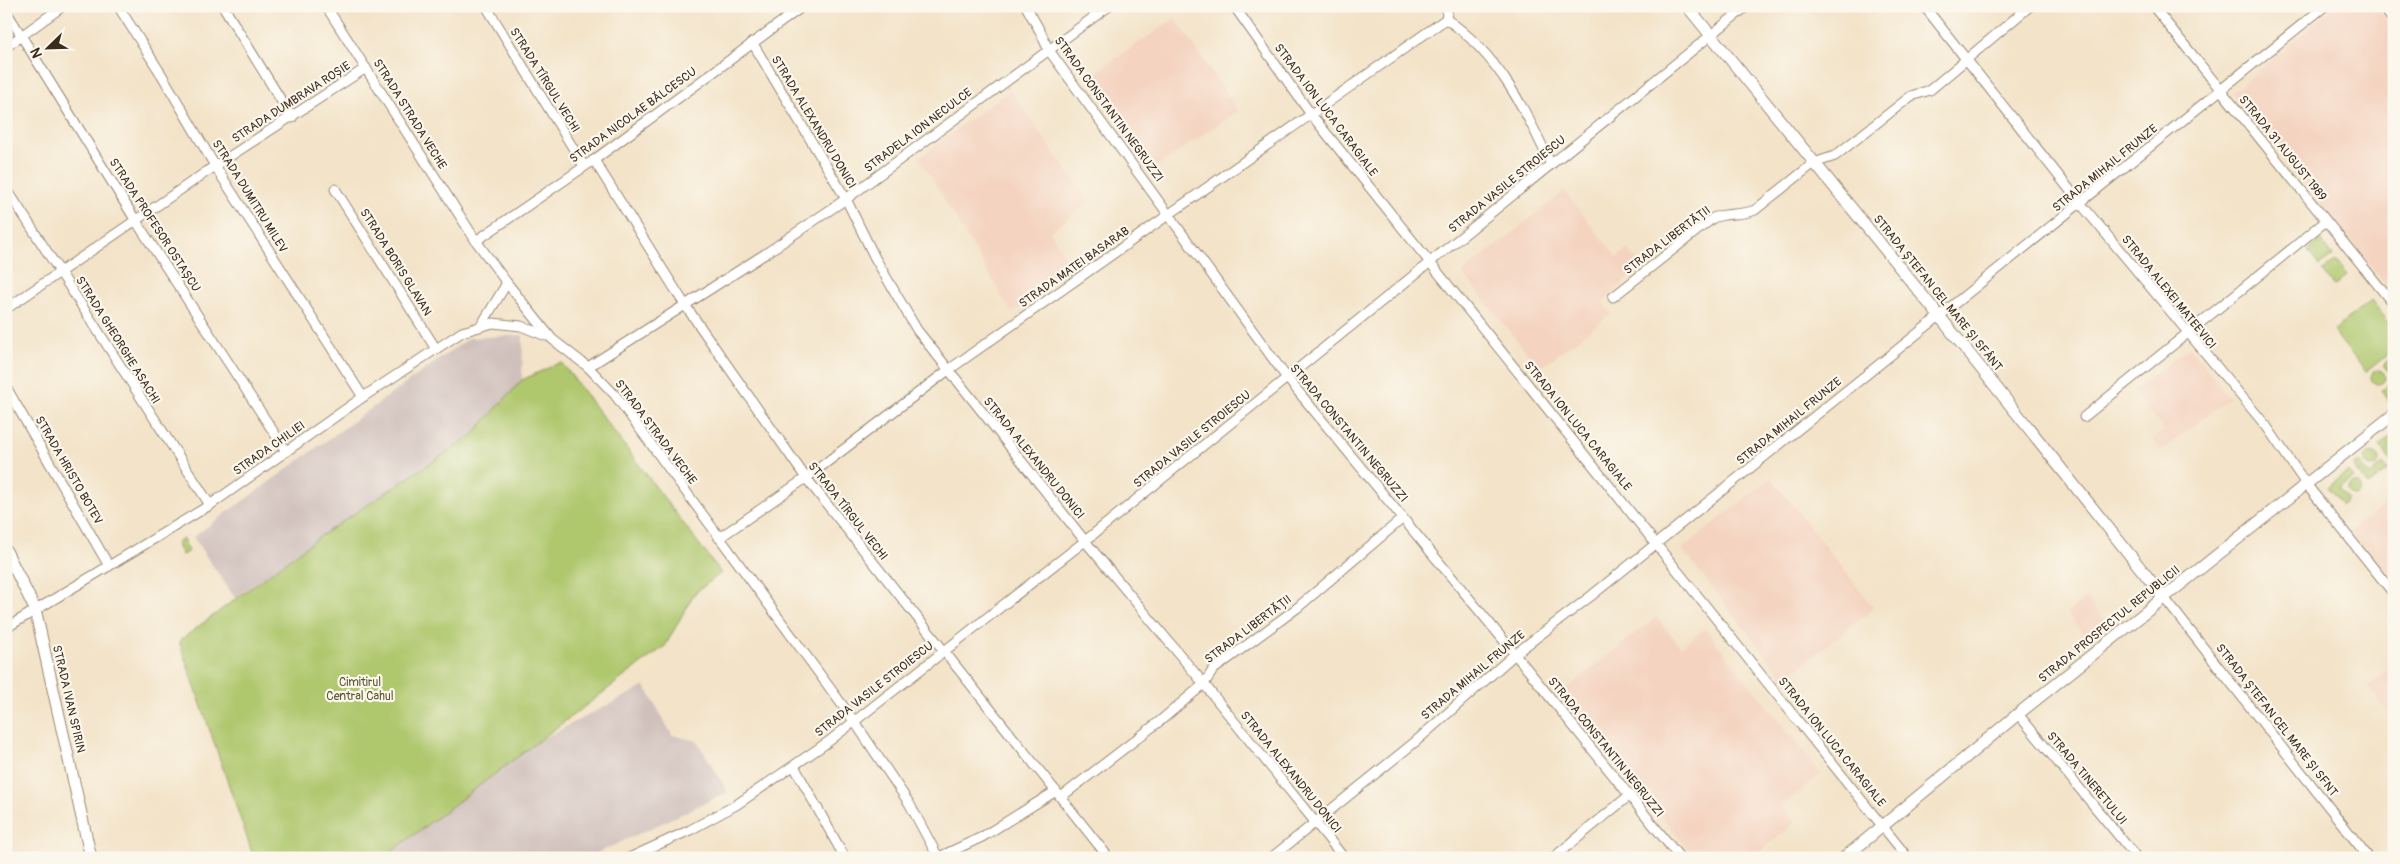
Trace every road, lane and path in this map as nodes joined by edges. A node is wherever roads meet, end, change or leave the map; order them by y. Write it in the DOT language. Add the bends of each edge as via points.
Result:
graph roads {
  1 [pos="63,6"];
  2 [pos="118,6"];
  3 [pos="223,6"];
  4 [pos="326,6"];
  5 [pos="486,6"];
  6 [pos="803,6"];
  7 [pos="1026,6"];
  8 [pos="1108,6"];
  9 [pos="1234,6"];
  10 [pos="1448,6"];
  11 [pos="1687,6"];
  12 [pos="1747,6"];
  13 [pos="1924,6"];
  14 [pos="2030,6"];
  15 [pos="2152,6"];
  16 [pos="2325,6"];
  17 [pos="2382,6"];
  18 [pos="6,11"];
  19 [pos="1446,18"];
  20 [pos="2394,21"];
  21 [pos="1710,35"];
  22 [pos="22,37"];
  23 [pos="752,42"];
  24 [pos="6,47"];
  25 [pos="1048,49"];
  26 [pos="1967,60"];
  27 [pos="366,68"];
  28 [pos="2220,91"];
  29 [pos="1310,113"];
  30 [pos="292,118"];
  31 [pos="594,160"];
  32 [pos="1814,163"];
  33 [pos="215,166"];
  34 [pos="584,166"];
  35 [pos="1551,166"];
  36 [pos="6,188"];
  37 [pos="335,189"];
  38 [pos="846,199"];
  39 [pos="2080,204"];
  40 [pos="1170,215"];
  41 [pos="136,221"];
  42 [pos="2326,222"];
  43 [pos="476,241"];
  44 [pos="1429,262"];
  45 [pos="60,273"];
  46 [pos="507,283"];
  47 [pos="1613,298"];
  48 [pos="685,305"];
  49 [pos="2394,305"];
  50 [pos="6,309"];
  51 [pos="1940,317"];
  52 [pos="482,324"];
  53 [pos="2189,334"];
  54 [pos="552,339"];
  55 [pos="436,349"];
  56 [pos="588,367"];
  57 [pos="947,370"];
  58 [pos="1286,378"];
  59 [pos="6,388"];
  60 [pos="363,397"];
  61 [pos="2394,414"];
  62 [pos="2084,418"];
  63 [pos="286,451"];
  64 [pos="806,478"];
  65 [pos="2306,484"];
  66 [pos="210,505"];
  67 [pos="1403,518"];
  68 [pos="719,538"];
  69 [pos="1085,541"];
  70 [pos="1656,543"];
  71 [pos="6,551"];
  72 [pos="109,566"];
  73 [pos="2394,594"];
  74 [pos="2164,599"];
  75 [pos="35,609"];
  76 [pos="6,628"];
  77 [pos="945,649"];
  78 [pos="1515,654"];
  79 [pos="1204,684"];
  80 [pos="2018,714"];
  81 [pos="854,721"];
  82 [pos="794,766"];
  83 [pos="1058,794"];
  84 [pos="1630,795"];
  85 [pos="1316,823"];
  86 [pos="1883,827"];
  87 [pos="938,857"];
  88 [pos="2135,857"];
  89 [pos="92,858"];
  90 [pos="629,858"];
  91 [pos="845,858"];
  92 [pos="1109,858"];
  93 [pos="1271,858"];
  94 [pos="1344,858"];
  95 [pos="1553,858"];
  96 [pos="1680,858"];
  97 [pos="1844,858"];
  98 [pos="1908,858"];
  99 [pos="2369,858"];
  1 -- 22 [label="street"];
  2 -- 33 [label="street, STRADA DUMITRU MILEV"];
  3 -- 30 [label="street"];
  4 -- 27 [label="street, STRADA STRADA VECHE"];
  5 -- 34 [label="street, STRADA TÎRGUL VECHI"];
  6 -- 23 [label="street, STRADA NICOLAE BĂLCESCU"];
  7 -- 25 [label="street, STRADA CONSTANTIN NEGRUZZI"];
  8 -- 25 [label="street, STRADELA ION NECULCE"];
  9 -- 29 [label="street, STRADA ION LUCA CARAGIALE"];
  10 -- 19 [label="street"];
  11 -- 21 [label="main road, STRADA ȘTEFAN CEL MARE ȘI SFÂNT"];
  12 -- 21 [label="street, STRADA VASILE STROIESCU"];
  13 -- 26 [label="street, STRADA ALEXEI MATEEVICI"];
  14 -- 26 [label="street, STRADA LIBERTĂȚII"];
  15 -- 28 [label="street, STRADA 31 AUGUST 1989"];
  16 -- 28 [label="street, STRADA MIHAIL FRUNZE"];
  17 -- 20 [label="street"];
  18 -- 22 [label="street, STRADA PROFESOR OSTAȘCU"];
  19 -- 29 [label="street, STRADA MATEI BASARAB"];
  19 -- 35 [label="street" via="1486,52 1530,122"];
  21 -- 32 [label="main road, STRADA ȘTEFAN CEL MARE ȘI SFÂNT"];
  21 -- 35 [label="street, STRADA VASILE STROIESCU"];
  22 -- 24 [label="street"];
  22 -- 41 [label="street, STRADA PROFESOR OSTAȘCU"];
  23 -- 31 [label="street, STRADA NICOLAE BĂLCESCU"];
  23 -- 38 [label="street, STRADA ALEXANDRU DONICI"];
  25 -- 38 [label="street, STRADELA ION NECULCE"];
  25 -- 40 [label="street, STRADA CONSTANTIN NEGRUZZI"];
  26 -- 32 [label="street, STRADA LIBERTĂȚII" via="1930,90 1911,96 1835,156"];
  26 -- 39 [label="street, STRADA ALEXEI MATEEVICI"];
  27 -- 30 [label="street, STRADA DUMBRAVA ROȘIE"];
  27 -- 43 [label="street, STRADA STRADA VECHE"];
  28 -- 39 [label="street, STRADA MIHAIL FRUNZE"];
  28 -- 42 [label="street, STRADA 31 AUGUST 1989"];
  29 -- 40 [label="street, STRADA MATEI BASARAB"];
  29 -- 44 [label="street, STRADA ION LUCA CARAGIALE"];
  30 -- 33 [label="street, STRADA DUMBRAVA ROȘIE"];
  31 -- 34 [label="street, STRADA NICOLAE BĂLCESCU"];
  31 -- 48 [label="street, STRADA TÎRGUL VECHI"];
  32 -- 47 [label="street, STRADA LIBERTĂȚII" via="1755,210 1713,218"];
  32 -- 51 [label="main road, STRADA ȘTEFAN CEL MARE ȘI SFÂNT"];
  33 -- 41 [label="street, STRADA DUMBRAVA ROȘIE"];
  33 -- 60 [label="street, STRADA DUMITRU MILEV"];
  34 -- 43 [label="street, STRADA NICOLAE BĂLCESCU"];
  35 -- 44 [label="street, STRADA VASILE STROIESCU"];
  36 -- 45 [label="street, STRADA GHEORGHE ASACHI"];
  37 -- 55 [label="street, STRADA BORIS GLAVAN"];
  38 -- 48 [label="street, STRADELA ION NECULCE"];
  38 -- 57 [label="street, STRADA ALEXANDRU DONICI" via="875,258 917,330"];
  39 -- 51 [label="street, STRADA MIHAIL FRUNZE"];
  39 -- 53 [label="street, STRADA ALEXEI MATEEVICI"];
  40 -- 57 [label="street, STRADA MATEI BASARAB"];
  40 -- 58 [label="street, STRADA CONSTANTIN NEGRUZZI"];
  41 -- 45 [label="street, STRADA DUMBRAVA ROȘIE"];
  41 -- 63 [label="street, STRADA PROFESOR OSTAȘCU"];
  42 -- 49 [label="street, STRADA 31 AUGUST 1989"];
  42 -- 53 [label="street"];
  43 -- 46 [label="street, STRADA STRADA VECHE"];
  44 -- 58 [label="street, STRADA VASILE STROIESCU"];
  44 -- 70 [label="street, STRADA ION LUCA CARAGIALE"];
  45 -- 50 [label="street, STRADA DUMBRAVA ROȘIE"];
  45 -- 66 [label="street, STRADA GHEORGHE ASACHI"];
  46 -- 52 [label="street"];
  46 -- 54 [label="street, STRADA STRADA VECHE"];
  48 -- 56 [label="street, STRADELA ION NECULCE"];
  48 -- 64 [label="street, STRADA TÎRGUL VECHI"];
  51 -- 70 [label="street, STRADA MIHAIL FRUNZE"];
  51 -- 74 [label="main road, STRADA ȘTEFAN CEL MARE ȘI SFÂNT"];
  52 -- 54 [label="street, STRADA CHILIEI" via="521,326"];
  52 -- 55 [label="street, STRADA CHILIEI" via="462,332"];
  53 -- 62 [label="street"];
  53 -- 65 [label="street, STRADA ALEXEI MATEEVICI" via="2267,428"];
  54 -- 56 [label="street, STRADA STRADA VECHE"];
  55 -- 60 [label="street, STRADA CHILIEI"];
  56 -- 68 [label="street, STRADA STRADA VECHE" via="615,395"];
  57 -- 64 [label="street, STRADA MATEI BASARAB"];
  57 -- 69 [label="street, STRADA ALEXANDRU DONICI"];
  58 -- 67 [label="street, STRADA CONSTANTIN NEGRUZZI"];
  58 -- 69 [label="street, STRADA VASILE STROIESCU"];
  59 -- 72 [label="street, STRADA HRISTO BOTEV"];
  60 -- 63 [label="street, STRADA CHILIEI"];
  61 -- 65 [label="main road, STRADA PROSPECTUL REPUBLICII"];
  63 -- 66 [label="street, STRADA CHILIEI"];
  64 -- 68 [label="street, STRADA MATEI BASARAB"];
  64 -- 77 [label="street, STRADA TÎRGUL VECHI" via="884,578"];
  65 -- 73 [label="street, STRADA ALEXEI MATEEVICI"];
  65 -- 74 [label="main road, STRADA PROSPECTUL REPUBLICII"];
  66 -- 72 [label="street, STRADA CHILIEI"];
  67 -- 78 [label="street, STRADA CONSTANTIN NEGRUZZI"];
  67 -- 79 [label="street, STRADA LIBERTĂȚII" via="1296,608 1213,670"];
  68 -- 81 [label="street, STRADA STRADA VECHE"];
  69 -- 77 [label="street, STRADA VASILE STROIESCU"];
  69 -- 79 [label="street, STRADA ALEXANDRU DONICI"];
  70 -- 78 [label="street, STRADA MIHAIL FRUNZE"];
  70 -- 86 [label="street, STRADA ION LUCA CARAGIALE"];
  71 -- 75 [label="main road, STRADA IVAN SPIRIN"];
  72 -- 75 [label="street, STRADA CHILIEI" via="51,603"];
  74 -- 80 [label="main road, STRADA PROSPECTUL REPUBLICII"];
  74 -- 99 [label="street, STRADA ȘTEFAN CEL MARE ȘI SFNT"];
  75 -- 76 [label="street, STRADA CHILIEI"];
  75 -- 89 [label="main road, STRADA IVAN SPIRIN"];
  77 -- 81 [label="street, STRADA VASILE STROIESCU"];
  77 -- 83 [label="street, STRADA TÎRGUL VECHI"];
  78 -- 84 [label="street, STRADA CONSTANTIN NEGRUZZI"];
  78 -- 85 [label="street, STRADA MIHAIL FRUNZE"];
  79 -- 83 [label="street, STRADA LIBERTĂȚII"];
  79 -- 85 [label="street, STRADA ALEXANDRU DONICI"];
  80 -- 86 [label="main road, STRADA PROSPECTUL REPUBLICII"];
  80 -- 88 [label="street, STRADA TINERETULUI"];
  81 -- 82 [label="street, STRADA VASILE STROIESCU"];
  81 -- 87 [label="street, STRADA STRADA VECHE" via="909,803"];
  82 -- 90 [label="street, STRADA VASILE STROIESCU" via="736,805"];
  82 -- 91 [label="street"];
  83 -- 87 [label="street, STRADA LIBERTĂȚII" via="982,837"];
  83 -- 92 [label="street, STRADA TÎRGUL VECHI"];
  84 -- 95 [label="street"];
  84 -- 96 [label="street, STRADA CONSTANTIN NEGRUZZI"];
  85 -- 93 [label="street, STRADA MIHAIL FRUNZE"];
  85 -- 94 [label="street, STRADA ALEXANDRU DONICI"];
  86 -- 97 [label="main road, STRADA PROSPECTUL REPUBLICII"];
  86 -- 98 [label="street, STRADA ION LUCA CARAGIALE"];
}
